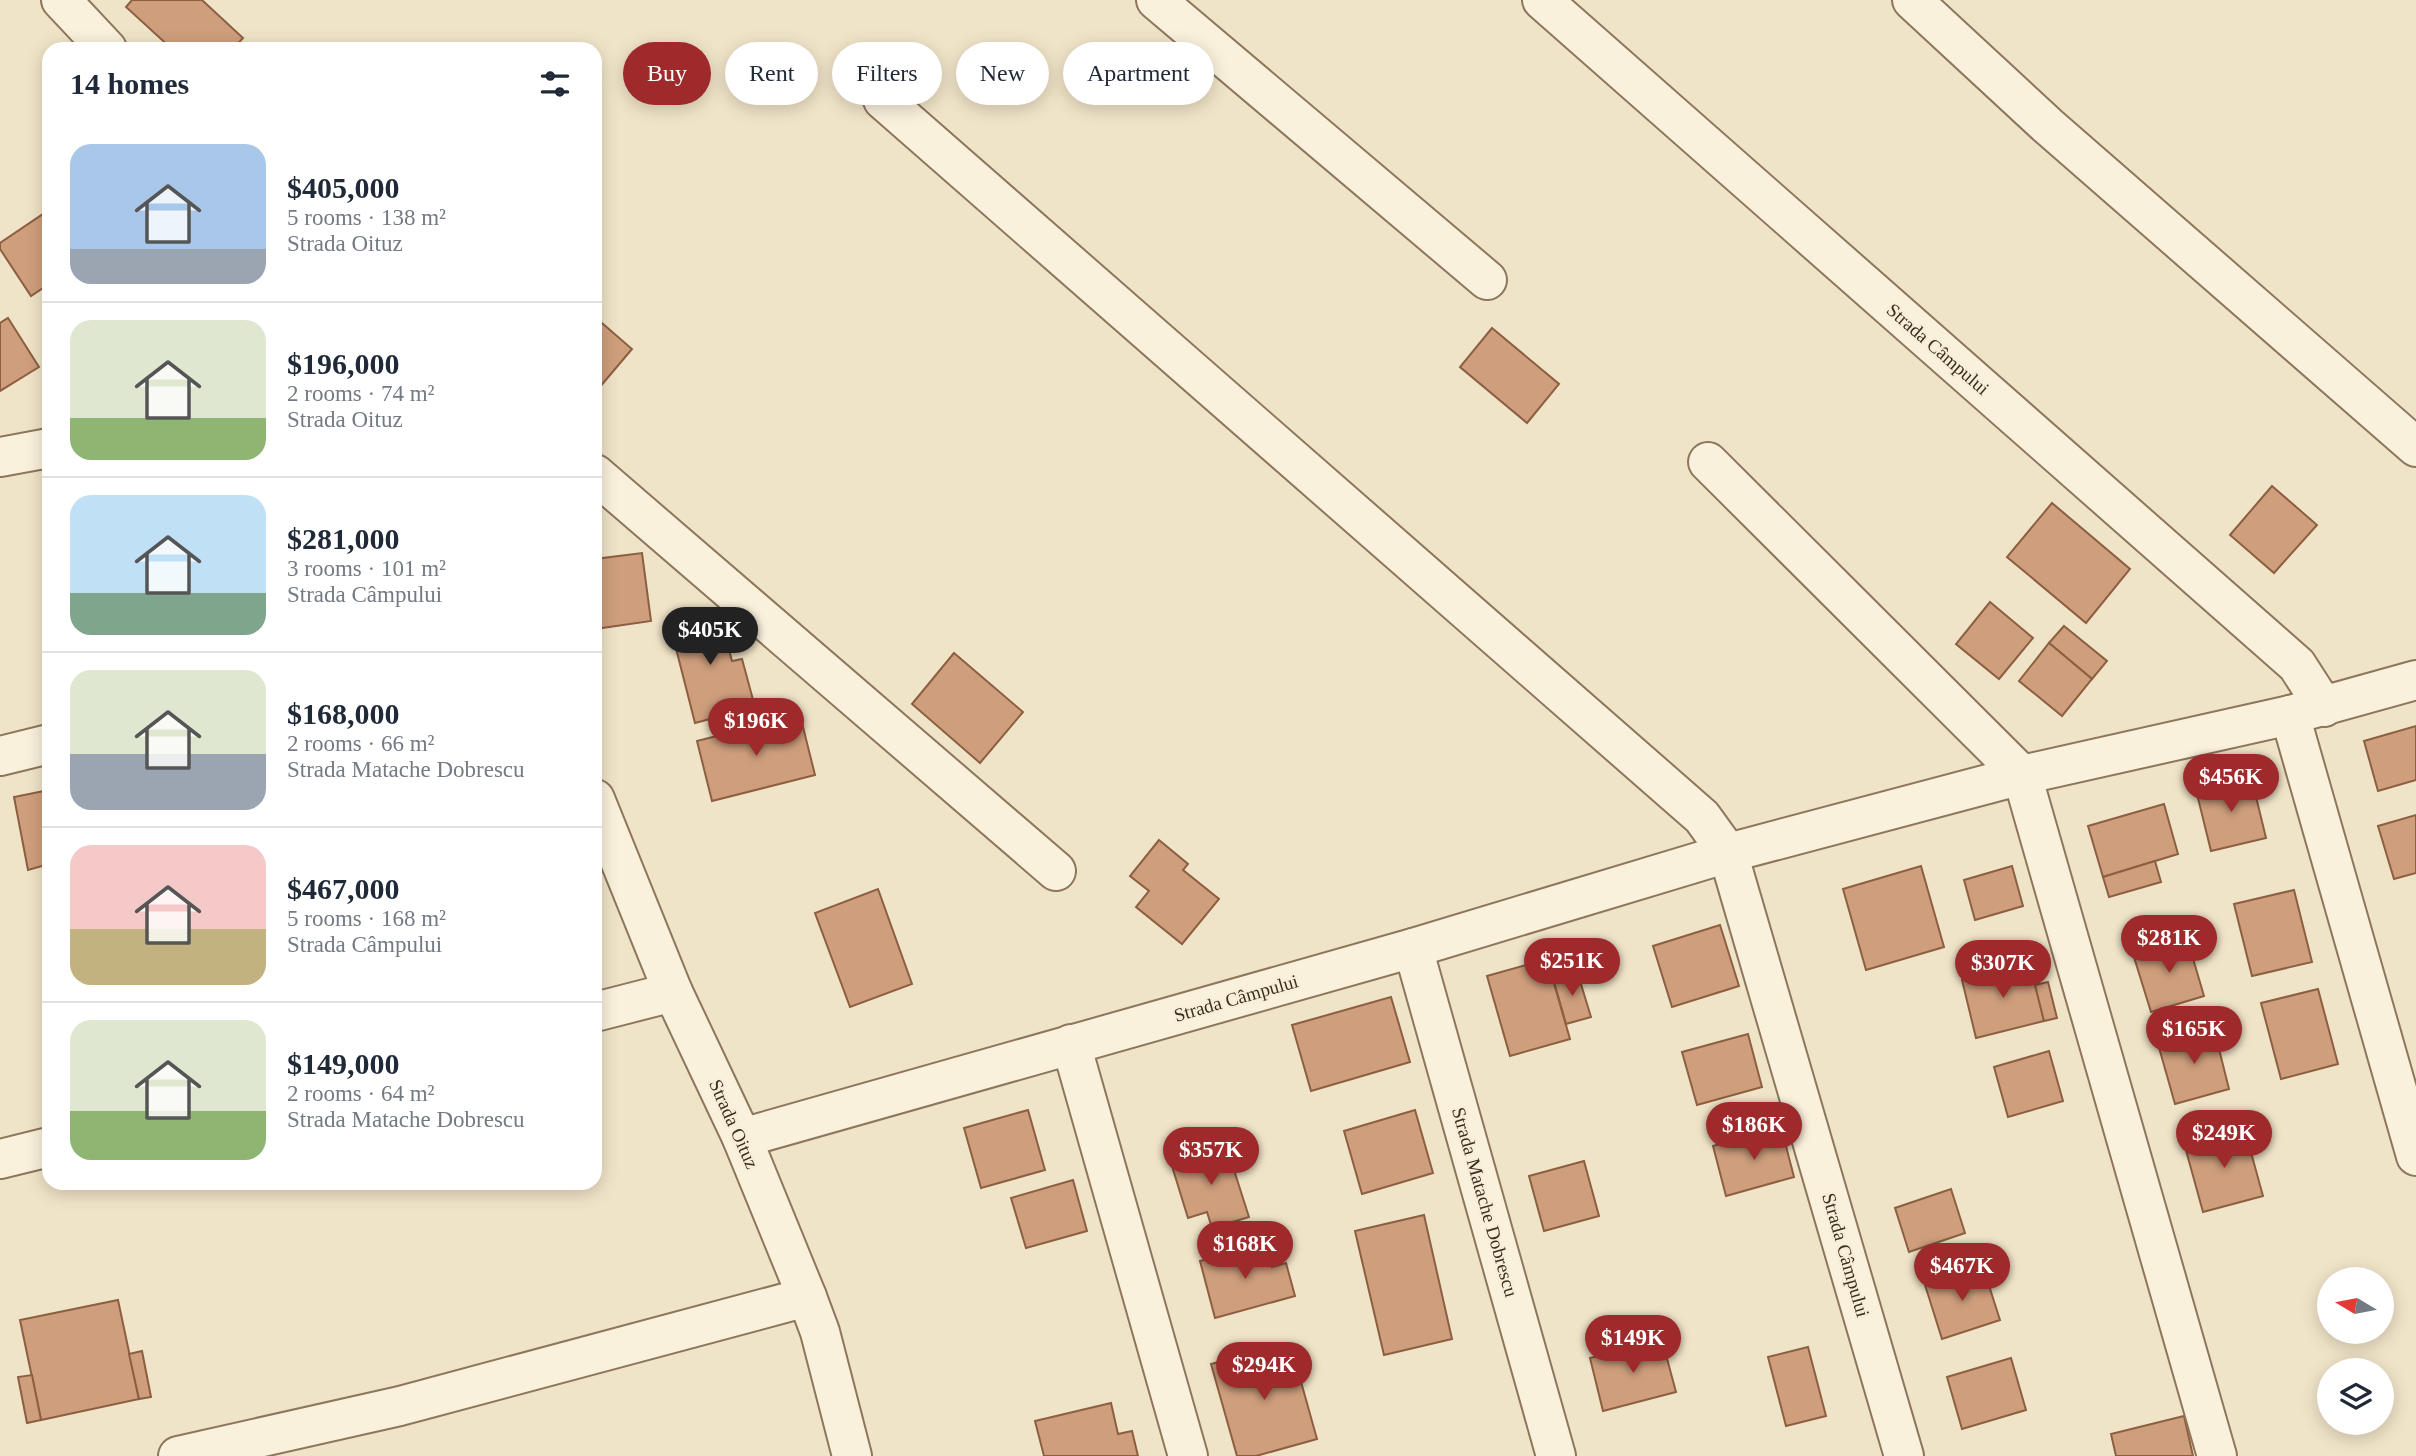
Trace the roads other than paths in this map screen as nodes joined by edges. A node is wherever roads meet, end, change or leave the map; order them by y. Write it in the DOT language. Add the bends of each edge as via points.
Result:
graph roads {
  1 [pos="61,0"];
  2 [pos="1157,0"];
  3 [pos="1542,0"];
  4 [pos="1912,0"];
  5 [pos="100,42"];
  6 [pos="889,105"];
  7 [pos="1487,280"];
  8 [pos="2416,447"];
  9 [pos="42,449"];
  10 [pos="0,457"];
  11 [pos="1707,462"];
  12 [pos="602,480"];
  13 [pos="2416,680"];
  14 [pos="2307,711"];
  15 [pos="42,746"];
  16 [pos="0,756"];
  17 [pos="2022,775"];
  18 [pos="602,816"];
  19 [pos="1728,853"];
  20 [pos="1056,871"];
  21 [pos="1413,948"];
  22 [pos="673,992"];
  23 [pos="602,1010"];
  24 [pos="1071,1044"];
  25 [pos="742,1138"];
  26 [pos="42,1149"];
  27 [pos="2416,1156"];
  28 [pos="0,1159"];
  29 [pos="807,1297"];
  30 [pos="178,1456"];
  31 [pos="852,1456"];
  32 [pos="1188,1456"];
  33 [pos="1556,1456"];
  34 [pos="1904,1456"];
  35 [pos="2217,1456"];
  1 -- 5 [label="street"];
  2 -- 7 [label="street"];
  3 -- 14 [label="street, Strada Câmpului" via="2297,665"];
  4 -- 8 [label="street" via="2047,125"];
  6 -- 19 [label="street" via="1702,817"];
  9 -- 10 [label="street"];
  11 -- 17 [label="street"];
  12 -- 20 [label="street"];
  13 -- 14 [label="street, Strada Câmpului"];
  14 -- 17 [label="street, Strada Câmpului"];
  14 -- 27 [label="street"];
  15 -- 16 [label="street"];
  17 -- 19 [label="street, Strada Câmpului"];
  17 -- 35 [label="street"];
  18 -- 22 [label="street, Strada Oituz"];
  19 -- 21 [label="street, Strada Câmpului"];
  19 -- 34 [label="street, Strada Câmpului"];
  21 -- 24 [label="street, Strada Câmpului"];
  21 -- 33 [label="street, Strada Matache Dobrescu"];
  22 -- 23 [label="street"];
  22 -- 25 [label="street, Strada Oituz"];
  24 -- 25 [label="street, Strada Câmpului"];
  24 -- 32 [label="street"];
  25 -- 29 [label="street, Strada Oituz"];
  26 -- 28 [label="street"];
  29 -- 30 [label="street" via="400,1406"];
  29 -- 31 [label="street, Strada Oituz"];
}
